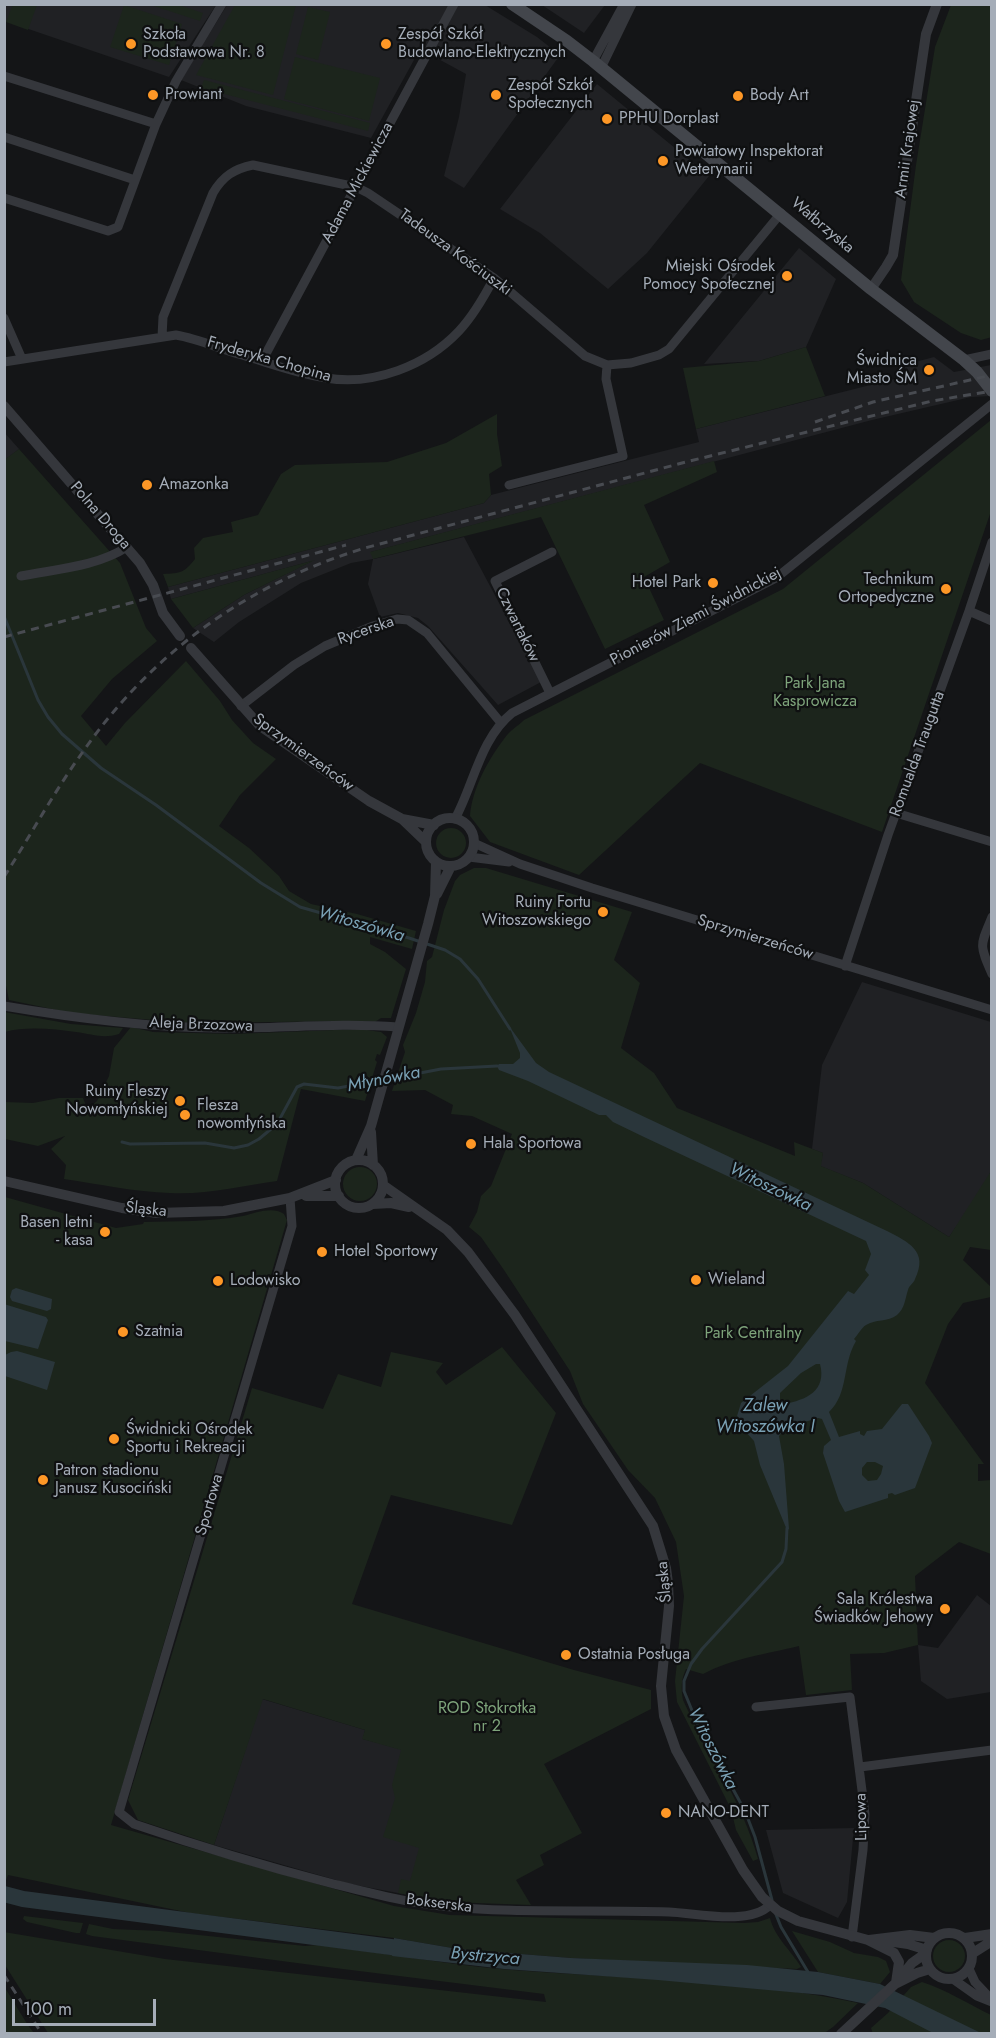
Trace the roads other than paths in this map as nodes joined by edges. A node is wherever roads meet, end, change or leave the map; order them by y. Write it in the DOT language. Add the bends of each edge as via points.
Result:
graph roads {
  1 [pos="222,4"];
  2 [pos="454,4"];
  3 [pos="512,4"];
  4 [pos="624,4"];
  5 [pos="632,4"];
  6 [pos="937,4"];
  7 [pos="597,65"];
  8 [pos="4,76"];
  9 [pos="156,124"];
  10 [pos="4,137"];
  11 [pos="135,180"];
  12 [pos="356,187"];
  13 [pos="4,198"];
  14 [pos="781,213"];
  15 [pos="494,278"];
  16 [pos="871,289"];
  17 [pos="4,318"];
  18 [pos="162,337"];
  19 [pos="992,354"];
  20 [pos="22,359"];
  21 [pos="964,360"];
  22 [pos="262,361"];
  23 [pos="4,362"];
  24 [pos="607,364"];
  25 [pos="992,391"];
  26 [pos="992,404"];
  27 [pos="4,406"];
  28 [pos="509,485"];
  29 [pos="992,542"];
  30 [pos="127,547"];
  31 [pos="552,552"];
  32 [pos="21,576"];
  33 [pos="969,611"];
  34 [pos="992,621"];
  35 [pos="180,636"];
  36 [pos="191,648"];
  37 [pos="550,693"];
  38 [pos="241,706"];
  39 [pos="501,723"];
  40 [pos="896,813"];
  41 [pos="402,819"];
  42 [pos="455,819"];
  43 [pos="434,825"];
  44 [pos="426,842"];
  45 [pos="992,842"];
  46 [pos="474,843"];
  47 [pos="469,857"];
  48 [pos="436,862"];
  49 [pos="520,864"];
  50 [pos="451,866"];
  51 [pos="435,896"];
  52 [pos="992,916"];
  53 [pos="845,966"];
  54 [pos="992,974"];
  55 [pos="4,1006"];
  56 [pos="992,1010"];
  57 [pos="398,1027"];
  58 [pos="371,1126"];
  59 [pos="356,1161"];
  60 [pos="373,1164"];
  61 [pos="336,1180"];
  62 [pos="4,1181"];
  63 [pos="383,1185"];
  64 [pos="339,1196"];
  65 [pos="290,1198"];
  66 [pos="373,1204"];
  67 [pos="415,1208"];
  68 [pos="756,1707"];
  69 [pos="992,1750"];
  70 [pos="860,1767"];
  71 [pos="119,1812"];
  72 [pos="770,1905"];
  73 [pos="992,1934"];
  74 [pos="852,1937"];
  75 [pos="934,1938"];
  76 [pos="965,1938"];
  77 [pos="871,1940"];
  78 [pos="992,1941"];
  79 [pos="926,1952"];
  80 [pos="973,1953"];
  81 [pos="930,1969"];
  82 [pos="969,1969"];
  83 [pos="953,1979"];
  84 [pos="897,1983"];
  85 [pos="992,2001"];
  86 [pos="844,2030"];
  1 -- 9 [label="street"];
  2 -- 12 [label="street, Adama Mickiewicza"];
  3 -- 7 [label="main road, Wałbrzyska"];
  4 -- 7 [label="street"];
  5 -- 7 [label="street"];
  6 -- 16 [label="street, Armii Krajowej" via="926,34 892,255"];
  7 -- 14 [label="main road, Wałbrzyska"];
  8 -- 9 [label="street"];
  9 -- 11 [label="street"];
  10 -- 11 [label="street"];
  11 -- 13 [label="street" via="118,227 112,231"];
  12 -- 15 [label="street, Tadeusza Kościuszki"];
  12 -- 18 [label="street, Tadeusza Kościuszki" via="253,165 224,177 213,193 167,306"];
  12 -- 22 [label="street, Adama Mickiewicza"];
  14 -- 16 [label="main road, Wałbrzyska"];
  14 -- 24 [label="street, Tadeusza Kościuszki" via="669,349 631,363"];
  15 -- 22 [label="street, Fryderyka Chopina" via="476,310 450,339 399,371 337,380"];
  15 -- 24 [label="street, Tadeusza Kościuszki" via="585,356"];
  16 -- 21 [label="main road, Wałbrzyska"];
  17 -- 20 [label="street"];
  18 -- 20 [label="street, Fryderyka Chopina"];
  18 -- 22 [label="street, Fryderyka Chopina" via="191,338"];
  19 -- 21 [label="street"];
  20 -- 23 [label="street, Fryderyka Chopina"];
  21 -- 25 [label="main road, Wałbrzyska"];
  24 -- 28 [label="street" via="606,379 622,456"];
  26 -- 37 [label="street, Pionierów Ziemi Świdnickiej" via="776,578"];
  27 -- 30 [label="street, Polna Droga"];
  29 -- 33 [label="street, Romualda Traugutta"];
  30 -- 32 [label="street" via="82,565"];
  30 -- 35 [label="street, Polna Droga"];
  31 -- 37 [label="street, Czwartaków" via="495,580"];
  33 -- 34 [label="street"];
  33 -- 40 [label="street, Romualda Traugutta"];
  36 -- 38 [label="street, Sprzymierzeńców"];
  37 -- 39 [label="street, Pionierów Ziemi Świdnickiej"];
  38 -- 39 [label="street, Rycerska" via="325,646 397,619 408,620 427,633"];
  38 -- 41 [label="street, Sprzymierzeńców" via="260,726 321,769"];
  39 -- 42 [label="street, Pionierów Ziemi Świdnickiej" via="487,744"];
  40 -- 45 [label="street"];
  40 -- 53 [label="street, Romualda Traugutta"];
  41 -- 43 [label="street, Sprzymierzeńców"];
  41 -- 44 [label="street, Sprzymierzeńców"];
  42 -- 43 [label="street"];
  42 -- 46 [label="street" via="469,828"];
  43 -- 44 [label="street"];
  44 -- 48 [label="street"];
  46 -- 47 [label="street"];
  46 -- 49 [label="street, Sprzymierzeńców"];
  47 -- 49 [label="street, Sprzymierzeńców"];
  47 -- 50 [label="street"];
  48 -- 50 [label="street"];
  48 -- 51 [label="street"];
  49 -- 53 [label="street, Sprzymierzeńców"];
  50 -- 51 [label="street"];
  51 -- 57 [label="street"];
  52 -- 54 [label="street" via="981,944"];
  53 -- 56 [label="street, Sprzymierzeńców"];
  55 -- 57 [label="street, Aleja Brzozowa" via="70,1017 189,1027"];
  57 -- 58 [label="street"];
  58 -- 59 [label="street"];
  58 -- 60 [label="street"];
  59 -- 60 [label="street"];
  59 -- 61 [label="street" via="343,1167"];
  60 -- 63 [label="street"];
  61 -- 64 [label="street"];
  61 -- 65 [label="street, Śląska"];
  62 -- 65 [label="street, Śląska" via="157,1213 224,1211"];
  63 -- 66 [label="street"];
  63 -- 67 [label="street, Śląska"];
  64 -- 65 [label="street, Śląska"];
  64 -- 66 [label="street" via="358,1208"];
  65 -- 71 [label="street, Sportowa" via="292,1226"];
  66 -- 67 [label="street, Śląska"];
  67 -- 72 [label="street, Śląska" via="447,1230 468,1252 523,1327 653,1526 668,1583 661,1686 664,1716 676,1750 727,1843"];
  68 -- 70 [label="street, Lipowa" via="850,1697"];
  69 -- 70 [label="street"];
  70 -- 74 [label="street, Lipowa" via="865,1814"];
  71 -- 72 [label="street, Bokserska" via="134,1824 293,1874 439,1906 742,1916 757,1914"];
  72 -- 74 [label="street, Śląska" via="785,1915"];
  73 -- 76 [label="street"];
  74 -- 77 [label="street, Śląska"];
  75 -- 76 [label="street" via="950,1932"];
  75 -- 77 [label="street, Śląska" via="910,1935"];
  75 -- 79 [label="street"];
  76 -- 80 [label="street"];
  77 -- 79 [label="street, Śląska" via="908,1944"];
  77 -- 84 [label="street" via="897,1957"];
  78 -- 80 [label="street"];
  79 -- 81 [label="street"];
  79 -- 84 [label="street"];
  80 -- 82 [label="street"];
  81 -- 83 [label="street" via="940,1977"];
  81 -- 84 [label="street"];
  82 -- 83 [label="street"];
  82 -- 85 [label="street"];
  83 -- 85 [label="street" via="977,1996"];
  84 -- 86 [label="street"];
}
